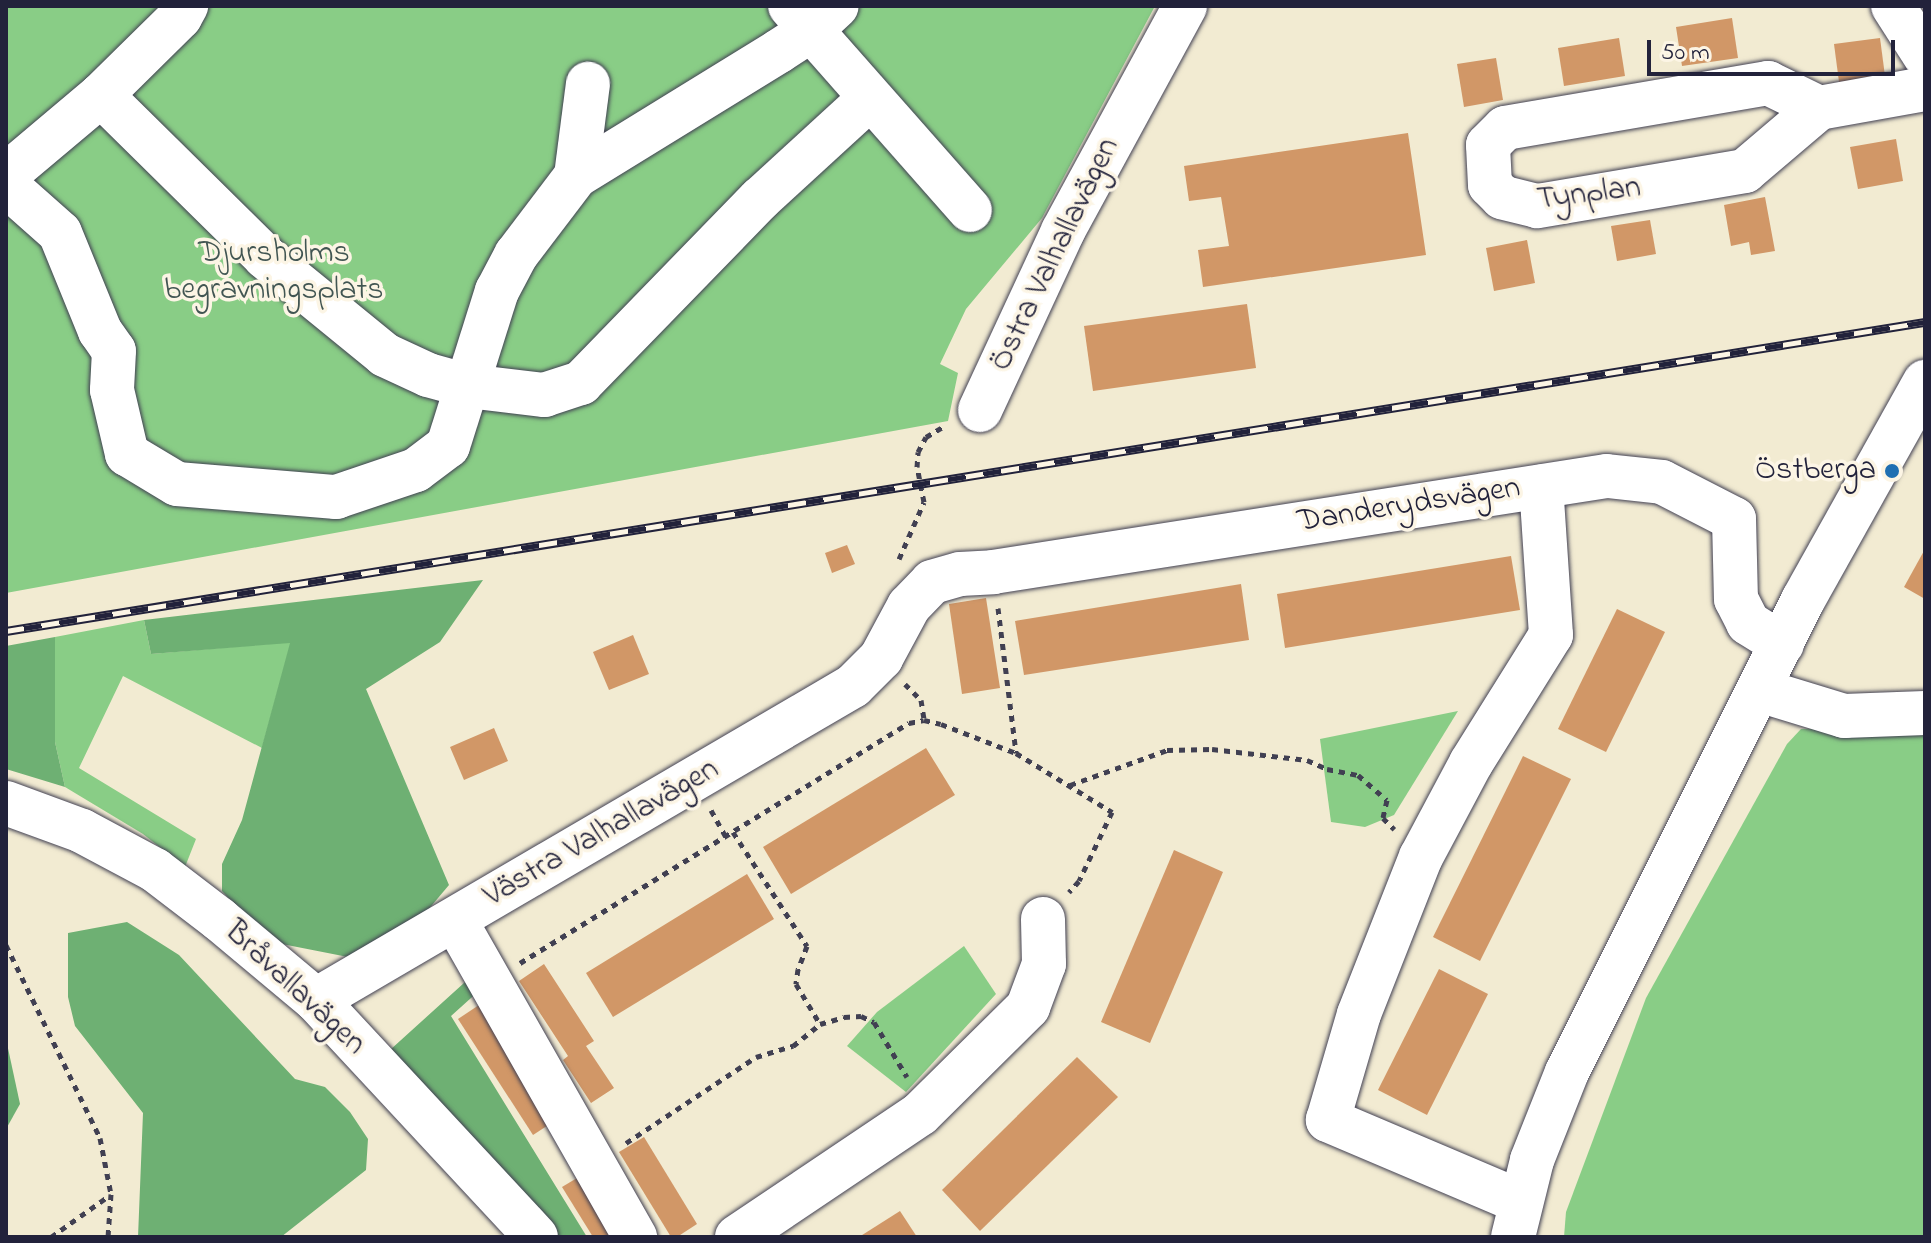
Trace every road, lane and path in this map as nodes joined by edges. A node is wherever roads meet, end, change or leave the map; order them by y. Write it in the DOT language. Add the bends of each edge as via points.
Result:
graph roads {
  1 [pos="186,6"];
  2 [pos="1185,6"];
  3 [pos="1893,6"];
  4 [pos="813,14"];
  5 [pos="1925,56"];
  6 [pos="588,84"];
  7 [pos="1925,89"];
  8 [pos="101,95"];
  9 [pos="869,99"];
  10 [pos="1819,108"];
  11 [pos="6,175"];
  12 [pos="576,176"];
  13 [pos="6,185"];
  14 [pos="970,210"];
  15 [pos="1925,382"];
  16 [pos="468,386"];
  17 [pos="980,410"];
  18 [pos="923,482"];
  19 [pos="1541,486"];
  20 [pos="993,572"];
  21 [pos="932,582"];
  22 [pos="1782,644"];
  23 [pos="1759,690"];
  24 [pos="921,700"];
  25 [pos="1925,713"];
  26 [pos="924,720"];
  27 [pos="1016,753"];
  28 [pos="1069,785"];
  29 [pos="6,803"];
  30 [pos="709,806"];
  31 [pos="733,832"];
  32 [pos="726,837"];
  33 [pos="1421,857"];
  34 [pos="1043,919"];
  35 [pos="455,920"];
  36 [pos="6,945"];
  37 [pos="492,980"];
  38 [pos="316,1000"];
  39 [pos="820,1024"];
  40 [pos="926,1109"];
  41 [pos="595,1164"];
  42 [pos="111,1194"];
  43 [pos="1517,1220"];
  44 [pos="51,1237"];
  45 [pos="108,1237"];
  46 [pos="536,1237"];
  47 [pos="635,1237"];
  48 [pos="737,1237"];
  1 -- 8 [label="street"];
  2 -- 17 [label="street, Östra Valhallavägen" via="1063,231"];
  3 -- 5 [label="street"];
  4 -- 9 [label="street"];
  4 -- 12 [label="street"];
  6 -- 12 [label="street"];
  7 -- 10 [label="street"];
  8 -- 11 [label="street"];
  8 -- 16 [label="street" via="265,257 334,316 385,355"];
  9 -- 14 [label="street"];
  9 -- 16 [label="street" via="760,199 581,383 544,395"];
  10 -- 10 [label="street, Tynplan" via="1768,83 1523,123 1494,135 1486,166 1490,185 1502,197 1537,206 1745,171"];
  12 -- 16 [label="street" via="516,255 497,291"];
  13 -- 16 [label="street" via="60,233 100,331 114,351 112,390 127,454 177,484 336,497 416,470 448,446"];
  15 -- 22 [label="street"];
  17 -- 18 [label="path, Östra Valhallavägen" via="926,437 917,467"];
  19 -- 20 [label="street, Danderydsvägen"];
  19 -- 22 [label="street, Danderydsvägen" via="1607,476 1662,482 1734,519 1736,599 1748,623"];
  19 -- 33 [label="street" via="1551,635 1471,763"];
  20 -- 21 [label="street, Danderydsvägen"];
  20 -- 27 [label="path"];
  21 -- 35 [label="street, Västra Valhallavägen" via="909,606 881,658 853,686"];
  22 -- 23 [label="street"];
  23 -- 25 [label="street" via="1844,716"];
  23 -- 43 [label="street" via="1567,1072 1532,1160"];
  24 -- 26 [label="path"];
  26 -- 27 [label="path"];
  26 -- 31 [label="path" via="895,729"];
  27 -- 28 [label="path"];
  28 -- 33 [label="path" via="1167,750 1212,749 1307,760 1358,775 1373,787 1387,800 1383,818"];
  28 -- 34 [label="path" via="1112,812 1079,881"];
  29 -- 38 [label="street, Bråvallavägen" via="82,831 155,870"];
  30 -- 32 [label="path"];
  31 -- 32 [label="path"];
  31 -- 39 [label="path" via="807,946 796,984"];
  32 -- 37 [label="path"];
  33 -- 43 [label="street" via="1359,1014 1328,1120"];
  34 -- 40 [label="street" via="1044,964 1028,1007"];
  35 -- 37 [label="street"];
  35 -- 38 [label="street, Västra Valhallavägen"];
  36 -- 42 [label="path" via="100,1138"];
  37 -- 41 [label="street"];
  38 -- 46 [label="street, Bråvallavägen"];
  39 -- 40 [label="path" via="861,1016 874,1022"];
  39 -- 41 [label="path" via="793,1046 746,1062"];
  40 -- 48 [label="street"];
  41 -- 47 [label="street"];
  42 -- 44 [label="path"];
  42 -- 45 [label="path"];
}
